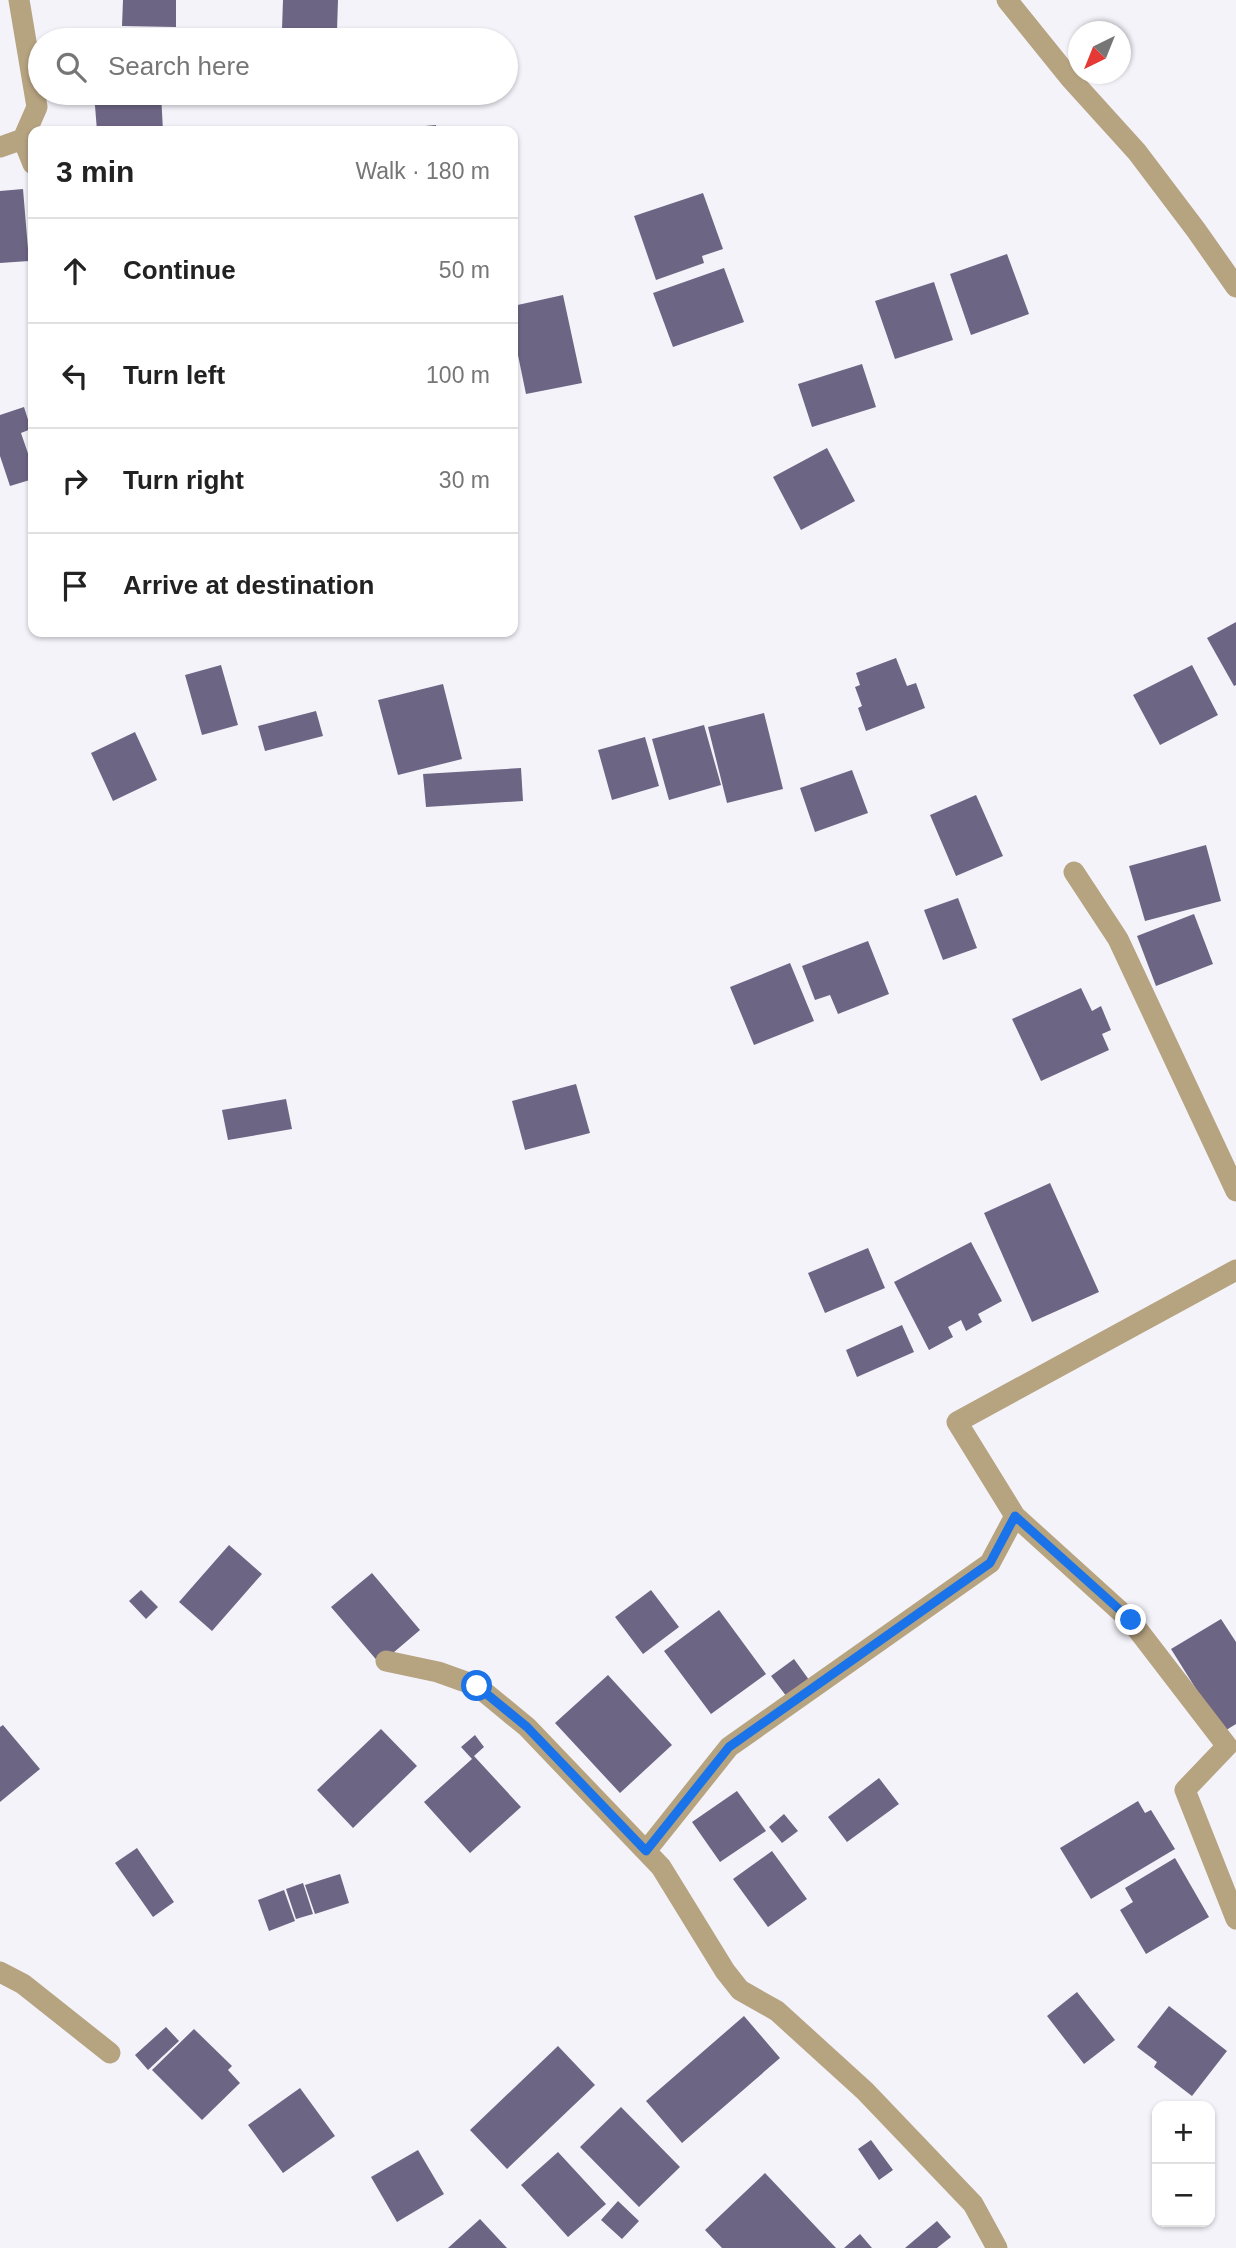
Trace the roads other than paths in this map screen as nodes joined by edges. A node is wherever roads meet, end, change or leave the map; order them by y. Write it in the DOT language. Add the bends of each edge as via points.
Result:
graph roads {
  1 [pos="19,0"];
  2 [pos="1007,0"];
  3 [pos="28,54"];
  4 [pos="37,105"];
  5 [pos="29,126"];
  6 [pos="28,128"];
  7 [pos="23,139"];
  8 [pos="0,147"];
  9 [pos="28,152"];
  10 [pos="1236,287"];
  11 [pos="1074,872"];
  12 [pos="1236,1191"];
  13 [pos="1236,1269"];
  14 [pos="1015,1516"];
  15 [pos="386,1661"];
  16 [pos="1231,1742"];
  17 [pos="646,1851"];
  18 [pos="1236,1919"];
  19 [pos="0,1972"];
  20 [pos="110,2053"];
  21 [pos="998,2248"];
  1 -- 3 [label="street"];
  2 -- 10 [label="street" via="1137,152"];
  4 -- 5 [label="street"];
  6 -- 7 [label="street"];
  7 -- 8 [label="street"];
  7 -- 9 [label="street"];
  11 -- 12 [label="street" via="1118,939"];
  13 -- 14 [label="street" via="957,1422"];
  14 -- 16 [label="street" via="1131,1620"];
  14 -- 17 [label="street" via="990,1563 729,1747"];
  15 -- 17 [label="street" via="477,1686 527,1727"];
  16 -- 18 [label="street" via="1185,1790"];
  17 -- 21 [label="street" via="740,1990 777,2011 865,2091 973,2204"];
  19 -- 20 [label="street" via="23,1984"];
}
